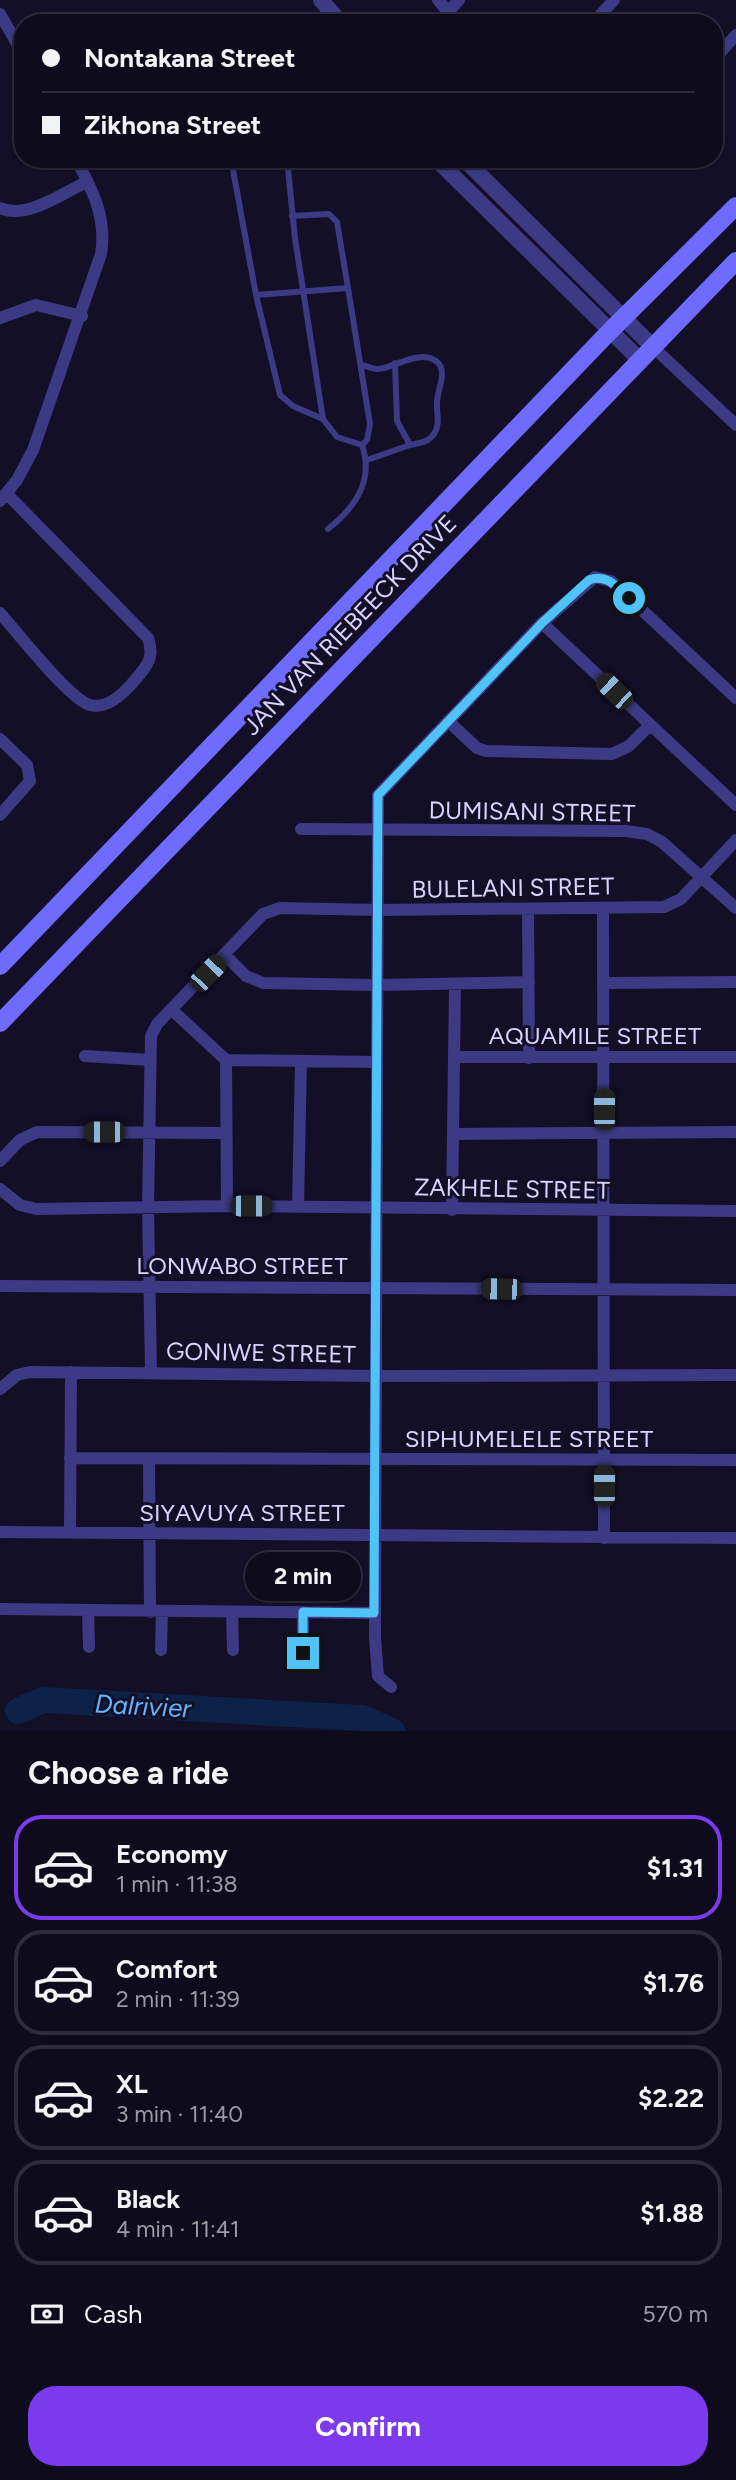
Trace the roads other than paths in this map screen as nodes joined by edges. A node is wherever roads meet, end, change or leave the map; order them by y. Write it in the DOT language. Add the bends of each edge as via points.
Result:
graph roads {
  1 [pos="438,0"];
  2 [pos="459,0"];
  3 [pos="614,0"];
  4 [pos="448,12"];
  5 [pos="0,14"];
  6 [pos="601,14"];
  7 [pos="736,35"];
  8 [pos="14,38"];
  9 [pos="723,49"];
  10 [pos="80,168"];
  11 [pos="233,168"];
  12 [pos="288,168"];
  13 [pos="446,168"];
  14 [pos="472,168"];
  15 [pos="87,182"];
  16 [pos="736,206"];
  17 [pos="0,208"];
  18 [pos="292,216"];
  19 [pos="736,261"];
  20 [pos="348,288"];
  21 [pos="303,292"];
  22 [pos="256,295"];
  23 [pos="82,316"];
  24 [pos="0,318"];
  25 [pos="617,325"];
  26 [pos="646,352"];
  27 [pos="395,363"];
  28 [pos="362,365"];
  29 [pos="674,367"];
  30 [pos="323,419"];
  31 [pos="736,425"];
  32 [pos="362,445"];
  33 [pos="410,445"];
  34 [pos="367,460"];
  35 [pos="4,497"];
  36 [pos="328,528"];
  37 [pos="0,613"];
  38 [pos="542,623"];
  39 [pos="736,698"];
  40 [pos="448,721"];
  41 [pos="650,725"];
  42 [pos="0,739"];
  43 [pos="736,805"];
  44 [pos="0,815"];
  45 [pos="301,829"];
  46 [pos="377,831"];
  47 [pos="736,840"];
  48 [pos="702,876"];
  49 [pos="603,908"];
  50 [pos="736,908"];
  51 [pos="378,910"];
  52 [pos="528,910"];
  53 [pos="225,954"];
  54 [pos="0,966"];
  55 [pos="529,982"];
  56 [pos="736,982"];
  57 [pos="455,984"];
  58 [pos="604,984"];
  59 [pos="378,985"];
  60 [pos="172,1010"];
  61 [pos="0,1023"];
  62 [pos="85,1055"];
  63 [pos="455,1057"];
  64 [pos="736,1057"];
  65 [pos="529,1058"];
  66 [pos="226,1059"];
  67 [pos="603,1059"];
  68 [pos="150,1060"];
  69 [pos="301,1061"];
  70 [pos="377,1062"];
  71 [pos="149,1132"];
  72 [pos="226,1132"];
  73 [pos="736,1132"];
  74 [pos="453,1133"];
  75 [pos="604,1134"];
  76 [pos="0,1161"];
  77 [pos="0,1189"];
  78 [pos="227,1206"];
  79 [pos="298,1206"];
  80 [pos="148,1207"];
  81 [pos="375,1209"];
  82 [pos="452,1210"];
  83 [pos="604,1211"];
  84 [pos="736,1211"];
  85 [pos="0,1286"];
  86 [pos="150,1286"];
  87 [pos="374,1287"];
  88 [pos="603,1290"];
  89 [pos="736,1290"];
  90 [pos="71,1372"];
  91 [pos="150,1372"];
  92 [pos="602,1375"];
  93 [pos="736,1375"];
  94 [pos="377,1377"];
  95 [pos="0,1389"];
  96 [pos="71,1458"];
  97 [pos="149,1460"];
  98 [pos="375,1460"];
  99 [pos="604,1460"];
  100 [pos="736,1460"];
  101 [pos="0,1532"];
  102 [pos="70,1532"];
  103 [pos="149,1534"];
  104 [pos="374,1536"];
  105 [pos="604,1538"];
  106 [pos="736,1538"];
  107 [pos="0,1609"];
  108 [pos="88,1611"];
  109 [pos="156,1612"];
  110 [pos="232,1612"];
  111 [pos="303,1612"];
  112 [pos="374,1613"];
  113 [pos="89,1647"];
  114 [pos="161,1650"];
  115 [pos="233,1650"];
  116 [pos="303,1653"];
  117 [pos="391,1687"];
  1 -- 4 [label="street"];
  2 -- 4 [label="street"];
  3 -- 6 [label="street"];
  5 -- 8 [label="street"];
  7 -- 9 [label="street"];
  10 -- 15 [label="street"];
  11 -- 22 [label="lane"];
  12 -- 18 [label="lane"];
  13 -- 25 [label="street"];
  14 -- 25 [label="street"];
  15 -- 17 [label="street" via="26,211"];
  15 -- 23 [label="street" via="101,211 104,238"];
  16 -- 25 [label="main road, JAN VAN RIEBEECK DRIVE"];
  18 -- 20 [label="lane" via="329,214 337,222"];
  18 -- 21 [label="lane"];
  19 -- 26 [label="main road, JAN VAN RIEBEECK DRIVE"];
  20 -- 21 [label="lane"];
  20 -- 28 [label="lane"];
  21 -- 22 [label="lane"];
  21 -- 30 [label="lane"];
  22 -- 30 [label="lane" via="280,396"];
  23 -- 24 [label="street" via="36,305"];
  23 -- 35 [label="street" via="33,450"];
  25 -- 26 [label="street"];
  25 -- 54 [label="main road, JAN VAN RIEBEECK DRIVE"];
  26 -- 29 [label="street"];
  26 -- 29 [label="street"];
  26 -- 61 [label="main road, JAN VAN RIEBEECK DRIVE"];
  27 -- 28 [label="lane" via="378,369"];
  27 -- 33 [label="lane" via="397,421"];
  27 -- 33 [label="lane" via="424,357 441,367 438,424 433,436"];
  28 -- 32 [label="lane" via="370,424"];
  29 -- 31 [label="street"];
  30 -- 32 [label="lane" via="337,437"];
  32 -- 34 [label="lane"];
  33 -- 34 [label="lane"];
  34 -- 36 [label="lane" via="367,475 348,514"];
  35 -- 37 [label="street" via="148,638 151,661 124,693 105,705 90,705 71,693"];
  38 -- 39 [label="street" via="589,580 611,581"];
  38 -- 40 [label="street"];
  38 -- 41 [label="street"];
  40 -- 41 [label="street" via="486,751 600,754 621,751"];
  40 -- 46 [label="street" via="382,788 376,803"];
  41 -- 43 [label="street"];
  42 -- 44 [label="street" via="27,765 30,781"];
  45 -- 46 [label="street, DUMISANI STREET"];
  46 -- 48 [label="street, DUMISANI STREET" via="648,834"];
  46 -- 51 [label="street"];
  47 -- 48 [label="street, BULELANI STREET"];
  48 -- 49 [label="street, BULELANI STREET" via="673,904"];
  48 -- 50 [label="street, DUMISANI STREET"];
  49 -- 52 [label="street, BULELANI STREET"];
  49 -- 58 [label="street"];
  51 -- 52 [label="street, BULELANI STREET"];
  51 -- 53 [label="street, BULELANI STREET" via="270,909"];
  51 -- 59 [label="street"];
  52 -- 55 [label="street"];
  53 -- 59 [label="street" via="246,976 263,983"];
  53 -- 60 [label="street, BULELANI STREET"];
  55 -- 57 [label="street"];
  55 -- 65 [label="street"];
  56 -- 58 [label="street"];
  57 -- 59 [label="street"];
  57 -- 63 [label="street"];
  58 -- 67 [label="street"];
  59 -- 70 [label="street"];
  60 -- 66 [label="street"];
  60 -- 68 [label="street, BULELANI STREET" via="154,1029"];
  62 -- 68 [label="street"];
  63 -- 65 [label="street, AQUAMILE STREET"];
  63 -- 74 [label="street"];
  64 -- 67 [label="street, AQUAMILE STREET"];
  65 -- 67 [label="street, AQUAMILE STREET"];
  66 -- 69 [label="street"];
  66 -- 72 [label="street"];
  67 -- 75 [label="street"];
  68 -- 71 [label="street, BULELANI STREET"];
  69 -- 70 [label="street"];
  69 -- 79 [label="street"];
  70 -- 81 [label="street"];
  71 -- 72 [label="street"];
  71 -- 76 [label="street" via="37,1132 20,1140"];
  71 -- 80 [label="street, BULELANI STREET"];
  72 -- 78 [label="street"];
  73 -- 75 [label="street"];
  74 -- 75 [label="street"];
  74 -- 82 [label="street"];
  75 -- 83 [label="street"];
  77 -- 80 [label="street, ZAKHELE STREET" via="20,1205 36,1209"];
  78 -- 79 [label="street, ZAKHELE STREET"];
  78 -- 80 [label="street, ZAKHELE STREET"];
  79 -- 81 [label="street, ZAKHELE STREET"];
  80 -- 86 [label="street, BULELANI STREET"];
  81 -- 82 [label="street, ZAKHELE STREET"];
  81 -- 87 [label="street"];
  82 -- 83 [label="street, ZAKHELE STREET"];
  83 -- 84 [label="street, ZAKHELE STREET"];
  83 -- 88 [label="street"];
  85 -- 86 [label="street, LONWABO STREET"];
  86 -- 87 [label="street, LONWABO STREET"];
  86 -- 91 [label="street, BULELANI STREET"];
  87 -- 88 [label="street, LONWABO STREET"];
  87 -- 94 [label="street"];
  88 -- 89 [label="street, LONWABO STREET"];
  88 -- 92 [label="street"];
  90 -- 91 [label="street, GONIWE STREET"];
  90 -- 95 [label="street, GONIWE STREET" via="17,1375"];
  90 -- 96 [label="street"];
  91 -- 94 [label="street, GONIWE STREET"];
  92 -- 93 [label="street, GONIWE STREET"];
  92 -- 94 [label="street, GONIWE STREET"];
  92 -- 99 [label="street"];
  94 -- 98 [label="street"];
  96 -- 97 [label="street, SIPHUMELELE STREET"];
  96 -- 102 [label="street"];
  97 -- 98 [label="street, SIPHUMELELE STREET"];
  97 -- 103 [label="street"];
  98 -- 99 [label="street, SIPHUMELELE STREET"];
  98 -- 104 [label="street"];
  99 -- 100 [label="street, SIPHUMELELE STREET"];
  99 -- 105 [label="street"];
  101 -- 102 [label="street, SIYAVUYA STREET"];
  102 -- 103 [label="street, SIYAVUYA STREET"];
  103 -- 104 [label="street, SIYAVUYA STREET"];
  103 -- 109 [label="street"];
  104 -- 105 [label="street, SIYAVUYA STREET"];
  104 -- 112 [label="street"];
  105 -- 106 [label="street, SIYAVUYA STREET"];
  107 -- 108 [label="street"];
  108 -- 109 [label="street"];
  108 -- 113 [label="street"];
  109 -- 110 [label="street"];
  109 -- 114 [label="street"];
  110 -- 111 [label="street"];
  110 -- 115 [label="street"];
  111 -- 112 [label="street"];
  111 -- 116 [label="street"];
  112 -- 117 [label="street" via="378,1676"];
}
